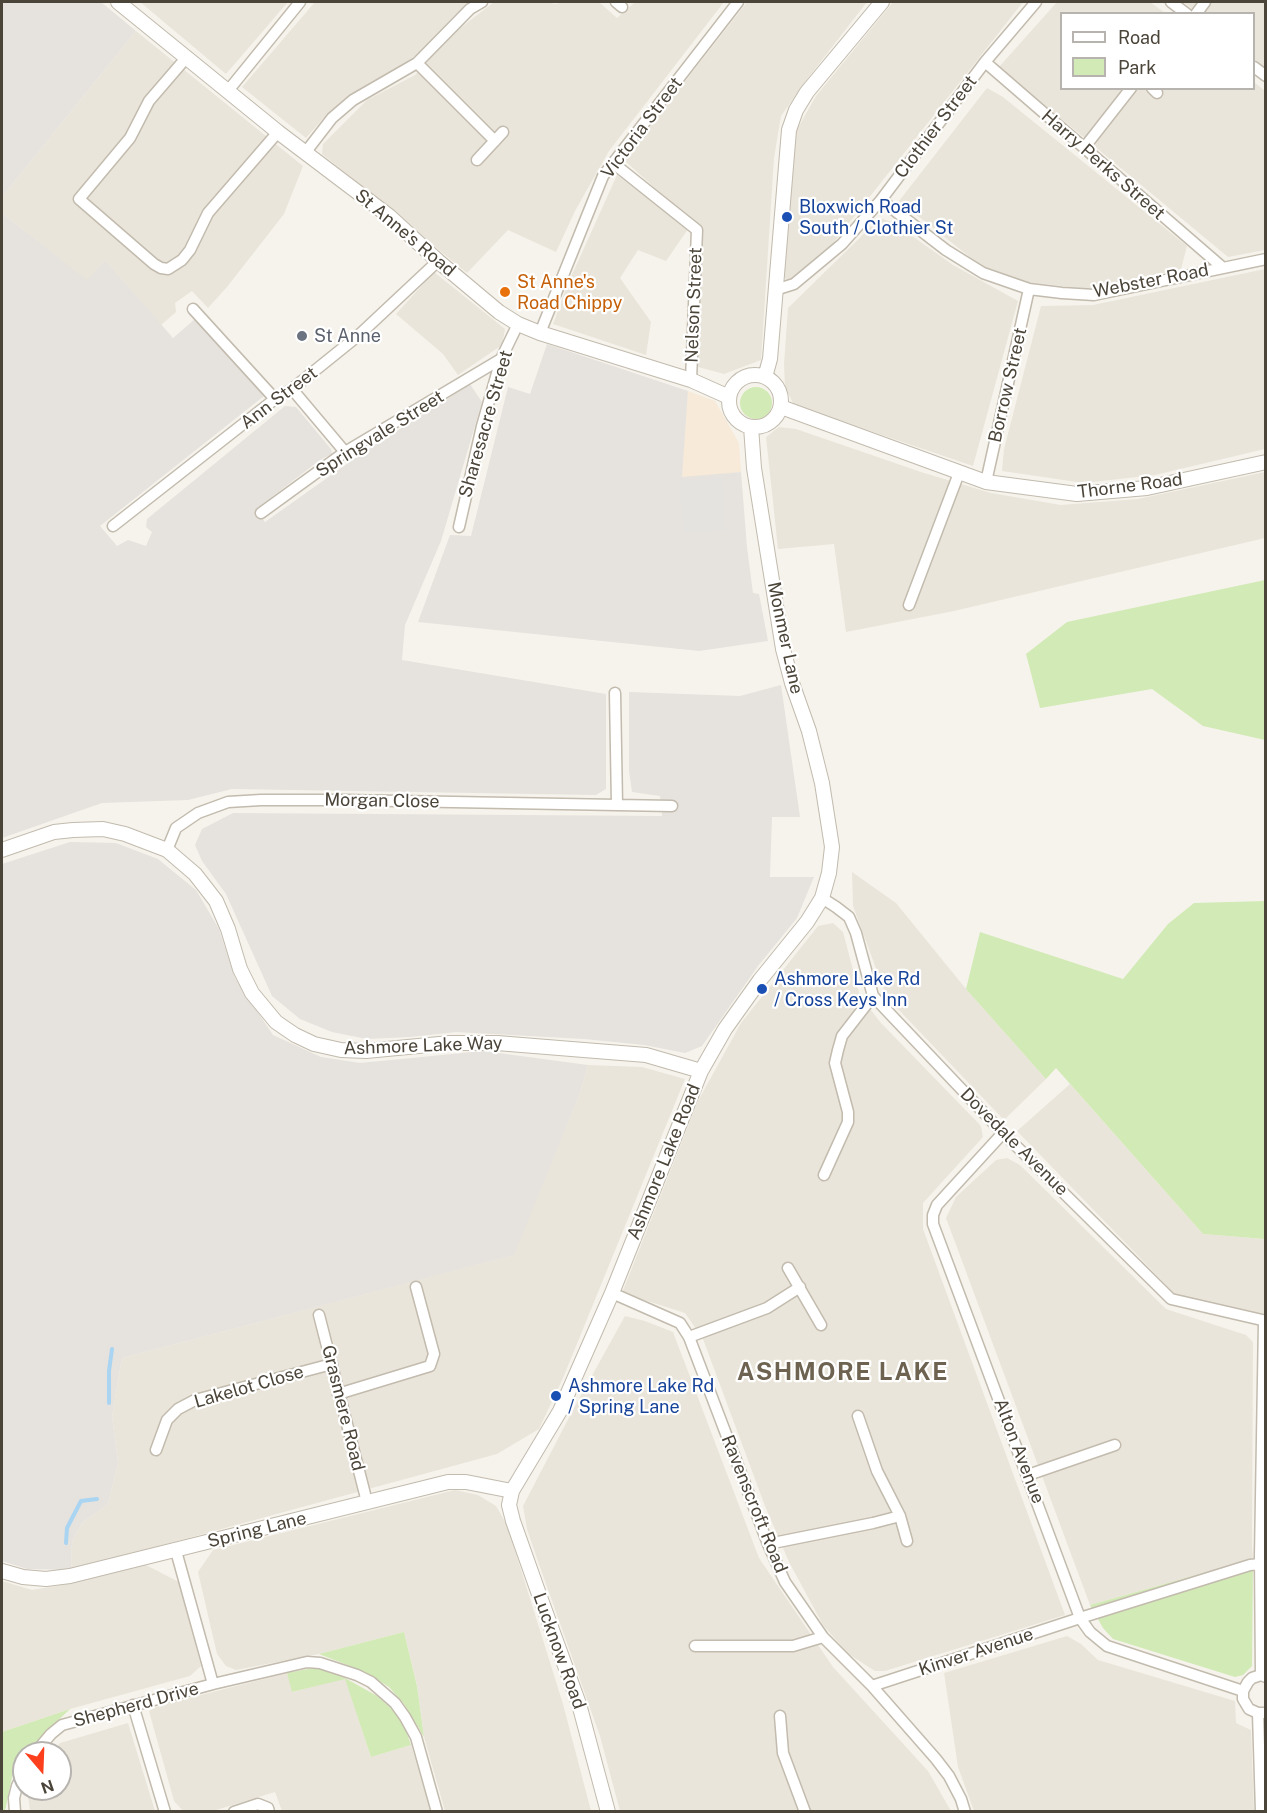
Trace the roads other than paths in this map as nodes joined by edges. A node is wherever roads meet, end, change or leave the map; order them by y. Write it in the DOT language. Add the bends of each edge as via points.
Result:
graph roads {
  1 [pos="118,2"];
  2 [pos="300,2"];
  3 [pos="482,2"];
  4 [pos="738,2"];
  5 [pos="882,2"];
  6 [pos="1036,2"];
  7 [pos="1171,2"];
  8 [pos="1184,12"];
  9 [pos="186,58"];
  10 [pos="985,62"];
  11 [pos="417,63"];
  12 [pos="1129,90"];
  13 [pos="227,92"];
  14 [pos="278,132"];
  15 [pos="503,132"];
  16 [pos="495,141"];
  17 [pos="1084,148"];
  18 [pos="305,153"];
  19 [pos="477,160"];
  20 [pos="613,163"];
  21 [pos="881,200"];
  22 [pos="1266,259"];
  23 [pos="438,261"];
  24 [pos="1222,267"];
  25 [pos="1029,289"];
  26 [pos="775,290"];
  27 [pos="193,309"];
  28 [pos="518,324"];
  29 [pos="540,333"];
  30 [pos="501,359"];
  31 [pos="765,377"];
  32 [pos="691,380"];
  33 [pos="292,389"];
  34 [pos="729,397"];
  35 [pos="275,399"];
  36 [pos="780,407"];
  37 [pos="752,427"];
  38 [pos="345,452"];
  39 [pos="1266,462"];
  40 [pos="959,473"];
  41 [pos="986,482"];
  42 [pos="261,513"];
  43 [pos="113,526"];
  44 [pos="459,527"];
  45 [pos="909,604"];
  46 [pos="615,693"];
  47 [pos="618,805"];
  48 [pos="672,806"];
  49 [pos="832,847"];
  50 [pos="2,850"];
  51 [pos="167,850"];
  52 [pos="822,898"];
  53 [pos="873,996"];
  54 [pos="701,1071"];
  55 [pos="1003,1133"];
  56 [pos="824,1175"];
  57 [pos="788,1268"];
  58 [pos="416,1287"];
  59 [pos="800,1287"];
  60 [pos="612,1293"];
  61 [pos="319,1315"];
  62 [pos="1265,1321"];
  63 [pos="821,1325"];
  64 [pos="689,1337"];
  65 [pos="332,1364"];
  66 [pos="338,1394"];
  67 [pos="858,1416"];
  68 [pos="1114,1445"];
  69 [pos="156,1450"];
  70 [pos="1028,1474"];
  71 [pos="512,1491"];
  72 [pos="367,1502"];
  73 [pos="900,1516"];
  74 [pos="907,1541"];
  75 [pos="768,1545"];
  76 [pos="176,1551"];
  77 [pos="1260,1564"];
  78 [pos="2,1571"];
  79 [pos="1080,1618"];
  80 [pos="823,1637"];
  81 [pos="695,1646"];
  82 [pos="1263,1676"];
  83 [pos="213,1683"];
  84 [pos="872,1686"];
  85 [pos="1243,1691"];
  86 [pos="133,1705"];
  87 [pos="1262,1713"];
  88 [pos="780,1716"];
  89 [pos="45,1741"];
  90 [pos="165,1812"];
  91 [pos="234,1812"];
  92 [pos="269,1812"];
  93 [pos="437,1812"];
  94 [pos="608,1812"];
  95 [pos="805,1812"];
  96 [pos="965,1812"];
  97 [pos="1261,1812"];
  1 -- 9 [label="street, St Anne's Road"];
  2 -- 13 [label="street"];
  3 -- 11 [label="street" via="470,9"];
  4 -- 20 [label="street, Victoria Street"];
  5 -- 26 [label="street" via="796,110 789,130"];
  6 -- 10 [label="street, Clothier Street"];
  7 -- 8 [label="street"];
  9 -- 13 [label="street, St Anne's Road"];
  9 -- 14 [label="street" via="149,101 130,138 79,199 153,264 168,269 182,260 208,213"];
  10 -- 17 [label="street, Harry Perks Street"];
  10 -- 21 [label="street, Clothier Street"];
  11 -- 16 [label="street"];
  11 -- 18 [label="street" via="353,100 332,118"];
  12 -- 17 [label="street"];
  13 -- 14 [label="street, St Anne's Road"];
  14 -- 18 [label="street, St Anne's Road"];
  15 -- 16 [label="street"];
  16 -- 19 [label="street"];
  17 -- 24 [label="street, Harry Perks Street"];
  18 -- 23 [label="street, St Anne's Road" via="389,216"];
  20 -- 29 [label="street, Victoria Street" via="603,176"];
  20 -- 32 [label="street, Nelson Street" via="697,230"];
  21 -- 25 [label="street, Webster Road" via="983,273"];
  21 -- 26 [label="street, Clothier Street" via="842,244 808,273 794,284"];
  22 -- 24 [label="street, Webster Road"];
  23 -- 28 [label="street, St Anne's Road"];
  23 -- 33 [label="street, Ann Street" via="359,335"];
  24 -- 25 [label="street, Webster Road" via="1094,295"];
  25 -- 41 [label="street, Borrow Street"];
  26 -- 31 [label="street"];
  27 -- 35 [label="street"];
  28 -- 29 [label="street, St Anne's Road"];
  28 -- 30 [label="street, Sharesacre Street"];
  29 -- 32 [label="street, St Anne's Road"];
  30 -- 38 [label="street, Springvale Street"];
  30 -- 44 [label="street, Sharesacre Street"];
  31 -- 34 [label="street" via="749,375 741,379"];
  31 -- 36 [label="street" via="778,389"];
  32 -- 34 [label="street, St Anne's Road"];
  33 -- 35 [label="street, Ann Street"];
  33 -- 38 [label="street"];
  34 -- 37 [label="street" via="733,416"];
  35 -- 43 [label="street, Ann Street"];
  36 -- 37 [label="street" via="772,421"];
  36 -- 40 [label="street, Thorne Road"];
  37 -- 49 [label="street, Monmer Lane" via="756,478 783,649 822,783"];
  38 -- 42 [label="street, Springvale Street"];
  39 -- 41 [label="street, Thorne Road" via="1147,488 1077,494"];
  40 -- 41 [label="street, Thorne Road"];
  40 -- 45 [label="street"];
  46 -- 47 [label="street"];
  47 -- 48 [label="street, Morgan Close"];
  47 -- 51 [label="street, Morgan Close" via="228,802 198,813 176,828"];
  49 -- 52 [label="street, Ashmore Lake Road"];
  50 -- 51 [label="street, Ashmore Lake Way" via="54,832 74,830 125,834"];
  51 -- 54 [label="street, Ashmore Lake Way" via="195,874 216,901 252,993 276,1022 314,1044 366,1051 497,1043 646,1055"];
  52 -- 53 [label="street, Dovedale Avenue" via="849,917"];
  52 -- 54 [label="street, Ashmore Lake Road" via="725,1029"];
  53 -- 55 [label="street, Dovedale Avenue"];
  53 -- 56 [label="street" via="842,1036 838,1050 835,1063 848,1122"];
  54 -- 60 [label="street, Ashmore Lake Road"];
  55 -- 62 [label="street, Dovedale Avenue" via="1171,1299"];
  55 -- 70 [label="street, Alton Avenue" via="937,1205 933,1224"];
  57 -- 59 [label="street"];
  58 -- 66 [label="street" via="434,1354 430,1366"];
  59 -- 63 [label="street"];
  59 -- 64 [label="street" via="767,1308"];
  60 -- 64 [label="street, Ravenscroft Road" via="680,1323"];
  60 -- 71 [label="street, Ashmore Lake Road" via="560,1411"];
  61 -- 65 [label="street, Grasmere Road"];
  62 -- 77 [label="street"];
  64 -- 75 [label="street, Ravenscroft Road"];
  65 -- 66 [label="street, Grasmere Road"];
  65 -- 69 [label="street, Lakelot Close" via="195,1400 167,1420"];
  66 -- 72 [label="street, Grasmere Road"];
  67 -- 73 [label="street" via="877,1471"];
  68 -- 70 [label="street"];
  70 -- 79 [label="street, Alton Avenue"];
  71 -- 72 [label="street, Spring Lane" via="448,1482"];
  71 -- 94 [label="street, Lucknow Road" via="509,1505 513,1521 579,1704"];
  72 -- 76 [label="street, Spring Lane"];
  73 -- 74 [label="street"];
  73 -- 75 [label="street"];
  75 -- 80 [label="street, Ravenscroft Road" via="785,1582"];
  76 -- 78 [label="street, Spring Lane" via="46,1579"];
  76 -- 83 [label="street"];
  77 -- 79 [label="street, Kinver Avenue"];
  77 -- 82 [label="street"];
  79 -- 84 [label="street, Kinver Avenue"];
  79 -- 85 [label="street, Alton Avenue" via="1107,1646"];
  80 -- 81 [label="street" via="793,1646"];
  80 -- 84 [label="street, Ravenscroft Road"];
  82 -- 85 [label="street" via="1252,1678"];
  83 -- 86 [label="street, Shepherd Drive"];
  83 -- 93 [label="street, Shepherd Drive" via="307,1662 340,1669 370,1682 395,1703 412,1729"];
  84 -- 96 [label="street, Ravenscroft Road" via="942,1767"];
  85 -- 87 [label="street" via="1249,1708"];
  86 -- 89 [label="street, Shepherd Drive" via="62,1725"];
  86 -- 90 [label="street"];
  87 -- 97 [label="street"];
  88 -- 95 [label="street" via="783,1753"];
  91 -- 92 [label="street" via="258,1803"];
}
